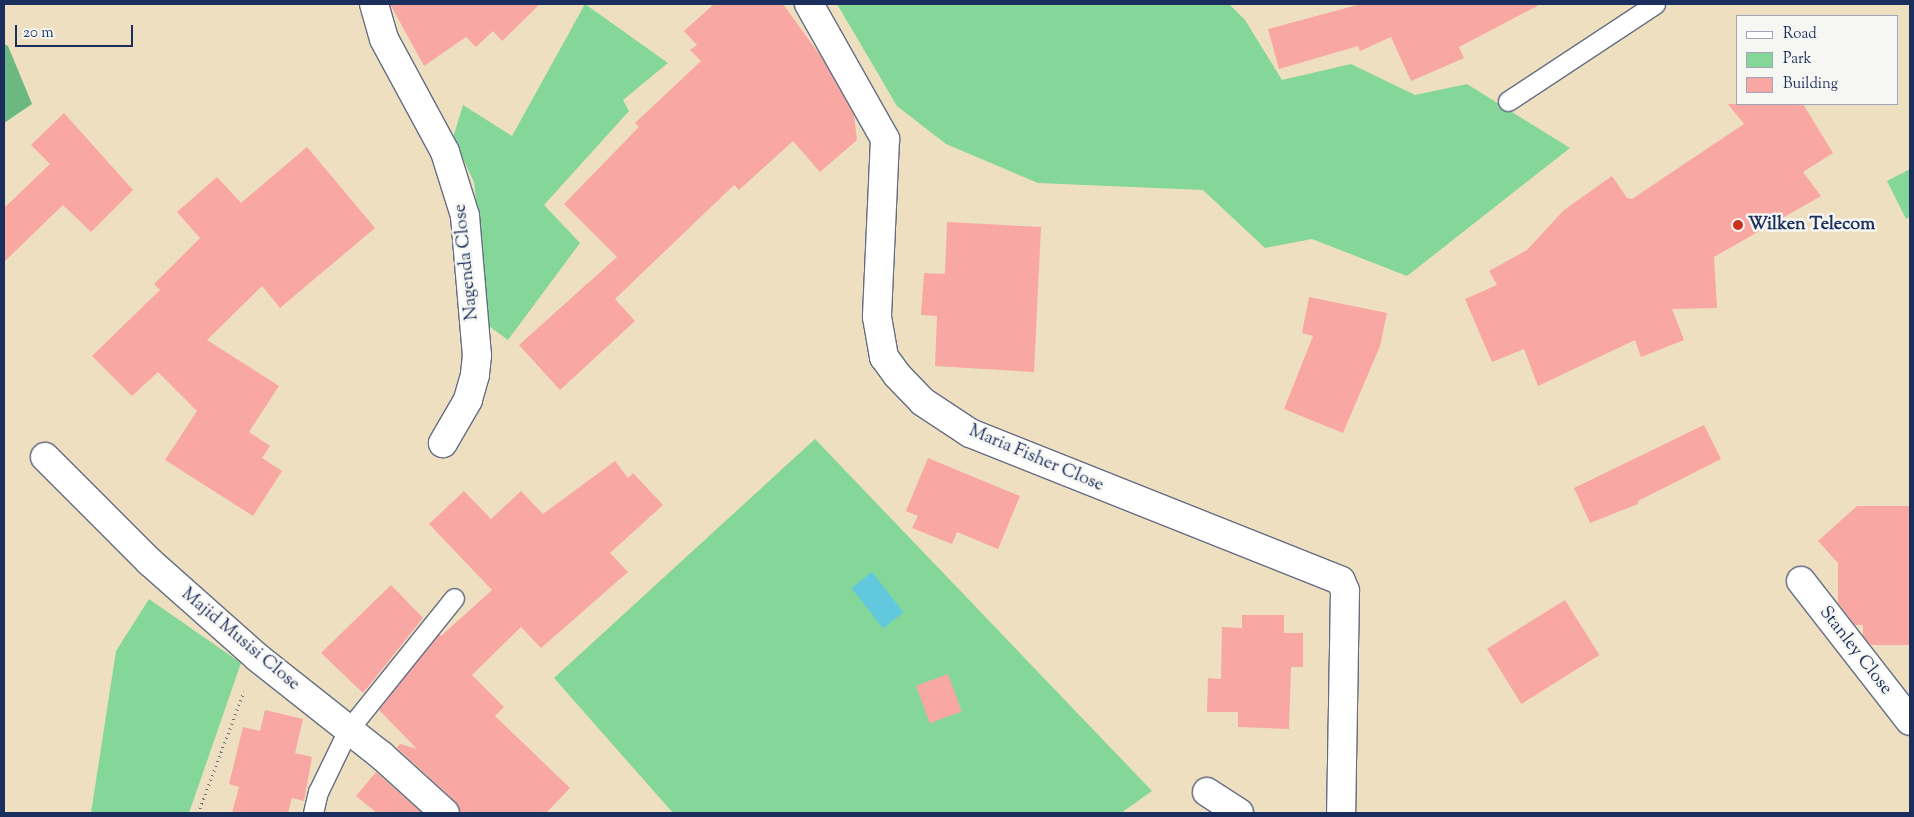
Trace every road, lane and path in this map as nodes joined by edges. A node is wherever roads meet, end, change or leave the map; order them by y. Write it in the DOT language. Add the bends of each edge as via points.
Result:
graph roads {
  1 [pos="374,4"];
  2 [pos="809,4"];
  3 [pos="1655,4"];
  4 [pos="1508,100"];
  5 [pos="443,443"];
  6 [pos="45,457"];
  7 [pos="1800,581"];
  8 [pos="454,598"];
  9 [pos="258,658"];
  10 [pos="1910,721"];
  11 [pos="348,730"];
  12 [pos="1207,792"];
  13 [pos="198,813"];
  14 [pos="313,813"];
  15 [pos="446,813"];
  16 [pos="1239,813"];
  17 [pos="1342,813"];
  1 -- 5 [label="street, Nagenda Close" via="384,39 446,152 465,216 477,355 475,376 468,400"];
  2 -- 17 [label="street, Maria Fisher Close" via="885,139 877,318 884,357 897,376 923,402 970,433 1341,581 1345,591"];
  3 -- 4 [label="lane"];
  6 -- 9 [label="street, Majid Musisi Close" via="150,562"];
  7 -- 10 [label="street, Stanley Close"];
  8 -- 11 [label="lane"];
  9 -- 11 [label="street, Majid Musisi Close"];
  9 -- 13 [label="path"];
  11 -- 14 [label="lane" via="318,792"];
  11 -- 15 [label="street, Majid Musisi Close"];
  12 -- 16 [label="street"];
}
